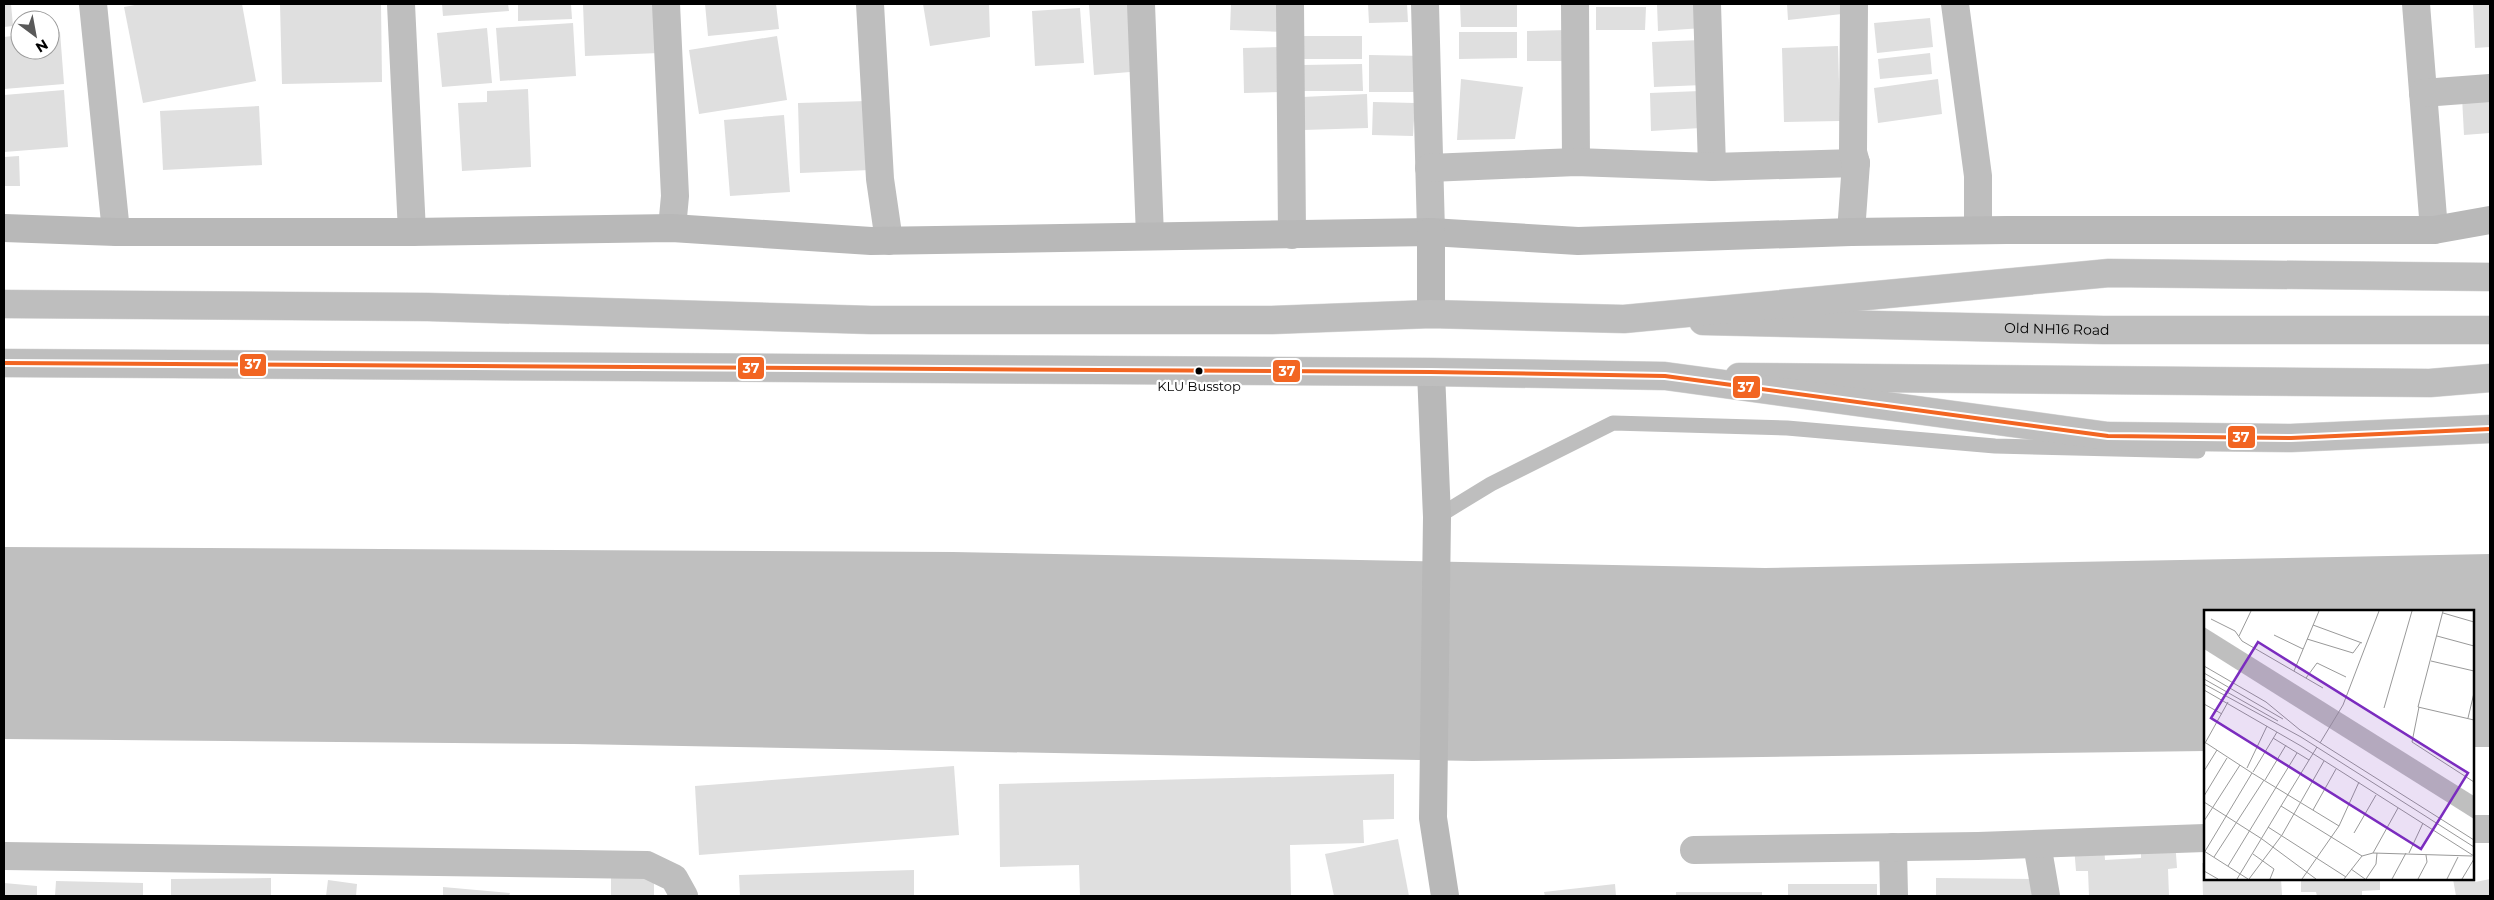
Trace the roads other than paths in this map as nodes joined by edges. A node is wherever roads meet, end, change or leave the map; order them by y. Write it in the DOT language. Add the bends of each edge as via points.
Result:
graph roads {
  1 [pos="93,4"];
  2 [pos="401,4"];
  3 [pos="666,4"];
  4 [pos="870,4"];
  5 [pos="1141,4"];
  6 [pos="1290,4"];
  7 [pos="1425,4"];
  8 [pos="1575,4"];
  9 [pos="1707,4"];
  10 [pos="1854,4"];
  11 [pos="1955,4"];
  12 [pos="2416,4"];
  13 [pos="2490,88"];
  14 [pos="2422,93"];
  15 [pos="1576,162"];
  16 [pos="1856,163"];
  17 [pos="1429,168"];
  18 [pos="1712,168"];
  19 [pos="2490,220"];
  20 [pos="4,228"];
  21 [pos="672,228"];
  22 [pos="1978,230"];
  23 [pos="2434,230"];
  24 [pos="116,232"];
  25 [pos="412,232"];
  26 [pos="1432,232"];
  27 [pos="1851,232"];
  28 [pos="1292,235"];
  29 [pos="1150,236"];
  30 [pos="889,241"];
  31 [pos="2490,277"];
  32 [pos="4,304"];
  33 [pos="1431,314"];
  34 [pos="1624,319"];
  35 [pos="2490,330"];
  36 [pos="4,363"];
  37 [pos="1431,372"];
  38 [pos="1665,376"];
  39 [pos="2490,378"];
  40 [pos="2490,429"];
  41 [pos="2198,452"];
  42 [pos="1437,517"];
  43 [pos="2474,829"];
  44 [pos="2490,829"];
  45 [pos="2204,838"];
  46 [pos="2037,844"];
  47 [pos="1893,847"];
  48 [pos="1694,850"];
  49 [pos="4,856"];
  50 [pos="684,896"];
  51 [pos="1445,896"];
  52 [pos="1894,896"];
  53 [pos="2046,896"];
  1 -- 24 [label="main road"];
  2 -- 25 [label="main road"];
  3 -- 21 [label="main road" via="675,196"];
  4 -- 30 [label="main road" via="880,179"];
  5 -- 29 [label="main road"];
  6 -- 28 [label="main road"];
  7 -- 17 [label="main road"];
  8 -- 15 [label="main road"];
  9 -- 18 [label="main road"];
  10 -- 16 [label="main road" via="1853,152"];
  11 -- 22 [label="main road" via="1978,176"];
  12 -- 14 [label="main road"];
  13 -- 14 [label="main road"];
  14 -- 23 [label="main road"];
  15 -- 17 [label="main road"];
  15 -- 18 [label="main road"];
  16 -- 18 [label="main road"];
  16 -- 27 [label="main road"];
  17 -- 26 [label="main road"];
  19 -- 23 [label="street"];
  20 -- 24 [label="street"];
  21 -- 25 [label="street"];
  21 -- 30 [label="street"];
  22 -- 23 [label="street"];
  22 -- 27 [label="street"];
  24 -- 25 [label="street"];
  26 -- 27 [label="street" via="1578,241"];
  26 -- 28 [label="street"];
  26 -- 33 [label="street"];
  28 -- 29 [label="street"];
  29 -- 30 [label="street"];
  31 -- 34 [label="main road" via="2109,274"];
  32 -- 33 [label="main road" via="428,306 871,320 1272,320"];
  33 -- 34 [label="main road"];
  34 -- 35 [label="main road, Old NH16 Road" via="2103,330"];
  36 -- 37 [label="main road"];
  37 -- 38 [label="main road"];
  37 -- 42 [label="street"];
  38 -- 39 [label="main road" via="2420,383"];
  38 -- 40 [label="main road" via="2108,436 2291,438"];
  41 -- 42 [label="lane" via="1995,446 1787,428 1612,423 1491,484"];
  42 -- 51 [label="street" via="1433,818"];
  43 -- 44 [label="main road"];
  45 -- 46 [label="main road"];
  46 -- 47 [label="main road"];
  46 -- 53 [label="main road"];
  47 -- 48 [label="main road"];
  47 -- 52 [label="main road"];
  49 -- 50 [label="main road" via="647,865 674,878"];
}
